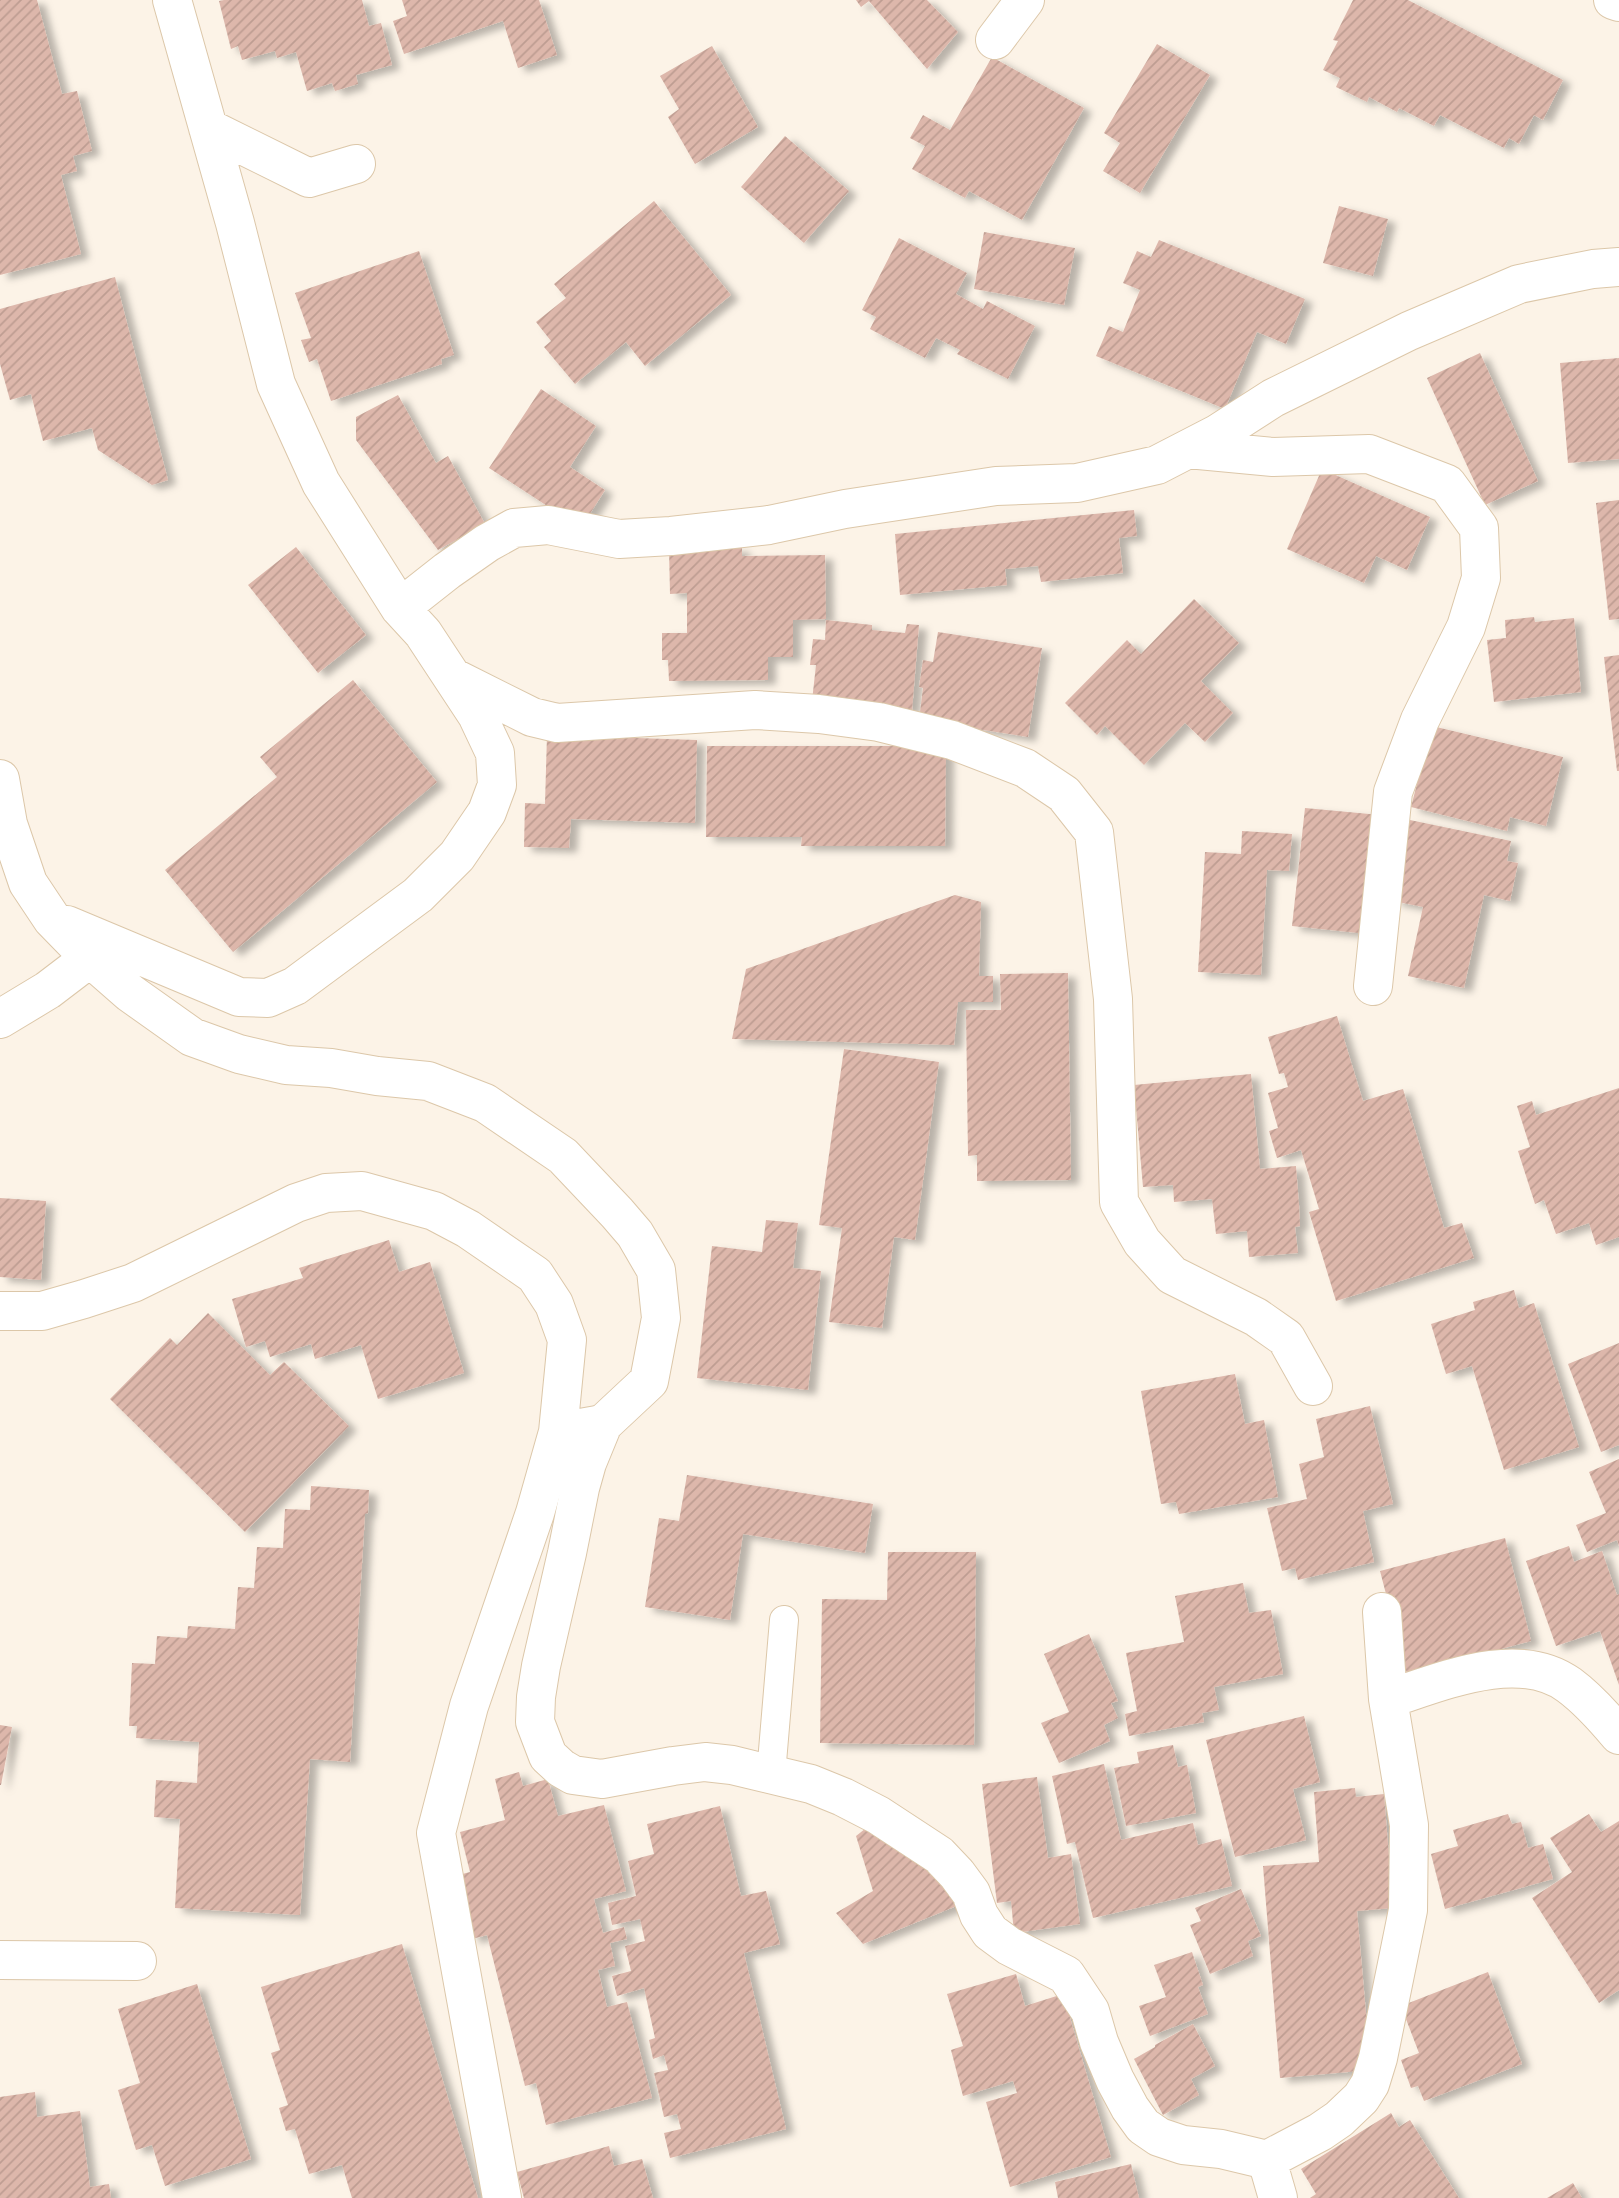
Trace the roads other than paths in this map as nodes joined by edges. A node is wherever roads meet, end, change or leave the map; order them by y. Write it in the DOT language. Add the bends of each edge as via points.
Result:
graph roads {
  1 [pos="172,0"];
  2 [pos="1025,0"];
  3 [pos="1613,0"];
  4 [pos="1619,2"];
  5 [pos="995,40"];
  6 [pos="208,128"];
  7 [pos="356,164"];
  8 [pos="1619,267"];
  9 [pos="1188,449"];
  10 [pos="400,608"];
  11 [pos="452,677"];
  12 [pos="0,779"];
  13 [pos="52,919"];
  14 [pos="90,958"];
  15 [pos="1373,986"];
  16 [pos="0,1019"];
  17 [pos="0,1311"];
  18 [pos="1313,1386"];
  19 [pos="603,1424"];
  20 [pos="558,1432"];
  21 [pos="1382,1612"];
  22 [pos="784,1620"];
  23 [pos="1388,1699"];
  24 [pos="1619,1735"];
  25 [pos="771,1774"];
  26 [pos="0,1960"];
  27 [pos="137,1961"];
  28 [pos="1268,2160"];
  29 [pos="502,2198"];
  30 [pos="1278,2198"];
  1 -- 6 [label="street"];
  2 -- 5 [label="street"];
  3 -- 4 [label="street"];
  6 -- 7 [label="street" via="309,178"];
  6 -- 10 [label="street" via="276,384 321,483"];
  8 -- 9 [label="street" via="1519,284 1409,331 1273,398"];
  9 -- 10 [label="street" via="1157,465 1077,483 983,488 769,525 619,539 548,525 514,528"];
  9 -- 15 [label="street" via="1273,457 1369,454 1447,484 1479,528 1480,578 1466,627 1420,720 1394,792"];
  10 -- 11 [label="street"];
  11 -- 13 [label="street" via="495,753 497,785 487,812 457,856 418,895 295,986 268,998 239,997"];
  11 -- 18 [label="street" via="532,717 557,723 755,710 879,722 951,740 1025,768 1064,794 1094,832 1112,999 1119,1202 1142,1242 1172,1275 1256,1317 1286,1338"];
  12 -- 13 [label="street" via="8,824 28,883"];
  13 -- 14 [label="street"];
  14 -- 16 [label="street"];
  14 -- 19 [label="street" via="192,1037 286,1065 428,1081 485,1103 563,1156 629,1227 656,1270 661,1318 649,1381"];
  17 -- 20 [label="street" via="42,1311 121,1287 296,1203 326,1193 362,1191 434,1210 535,1275 554,1304 567,1340"];
  19 -- 20 [label="street"];
  19 -- 25 [label="street" via="580,1488 541,1666 535,1722 548,1756 573,1775 587,1778 705,1762"];
  20 -- 29 [label="street" via="469,1706 436,1833"];
  21 -- 23 [label="street"];
  22 -- 25 [label="lane"];
  23 -- 24 [label="street" via="1454,1678 1508,1668 1536,1670 1567,1684"];
  23 -- 28 [label="street" via="1409,1825 1408,1910 1378,2058 1370,2084 1339,2119"];
  25 -- 28 [label="street" via="843,1797 939,1855 971,1893 990,1932 1066,1975 1090,2011 1115,2080 1143,2126 1183,2145"];
  26 -- 27 [label="street"];
  28 -- 30 [label="street"];
}
